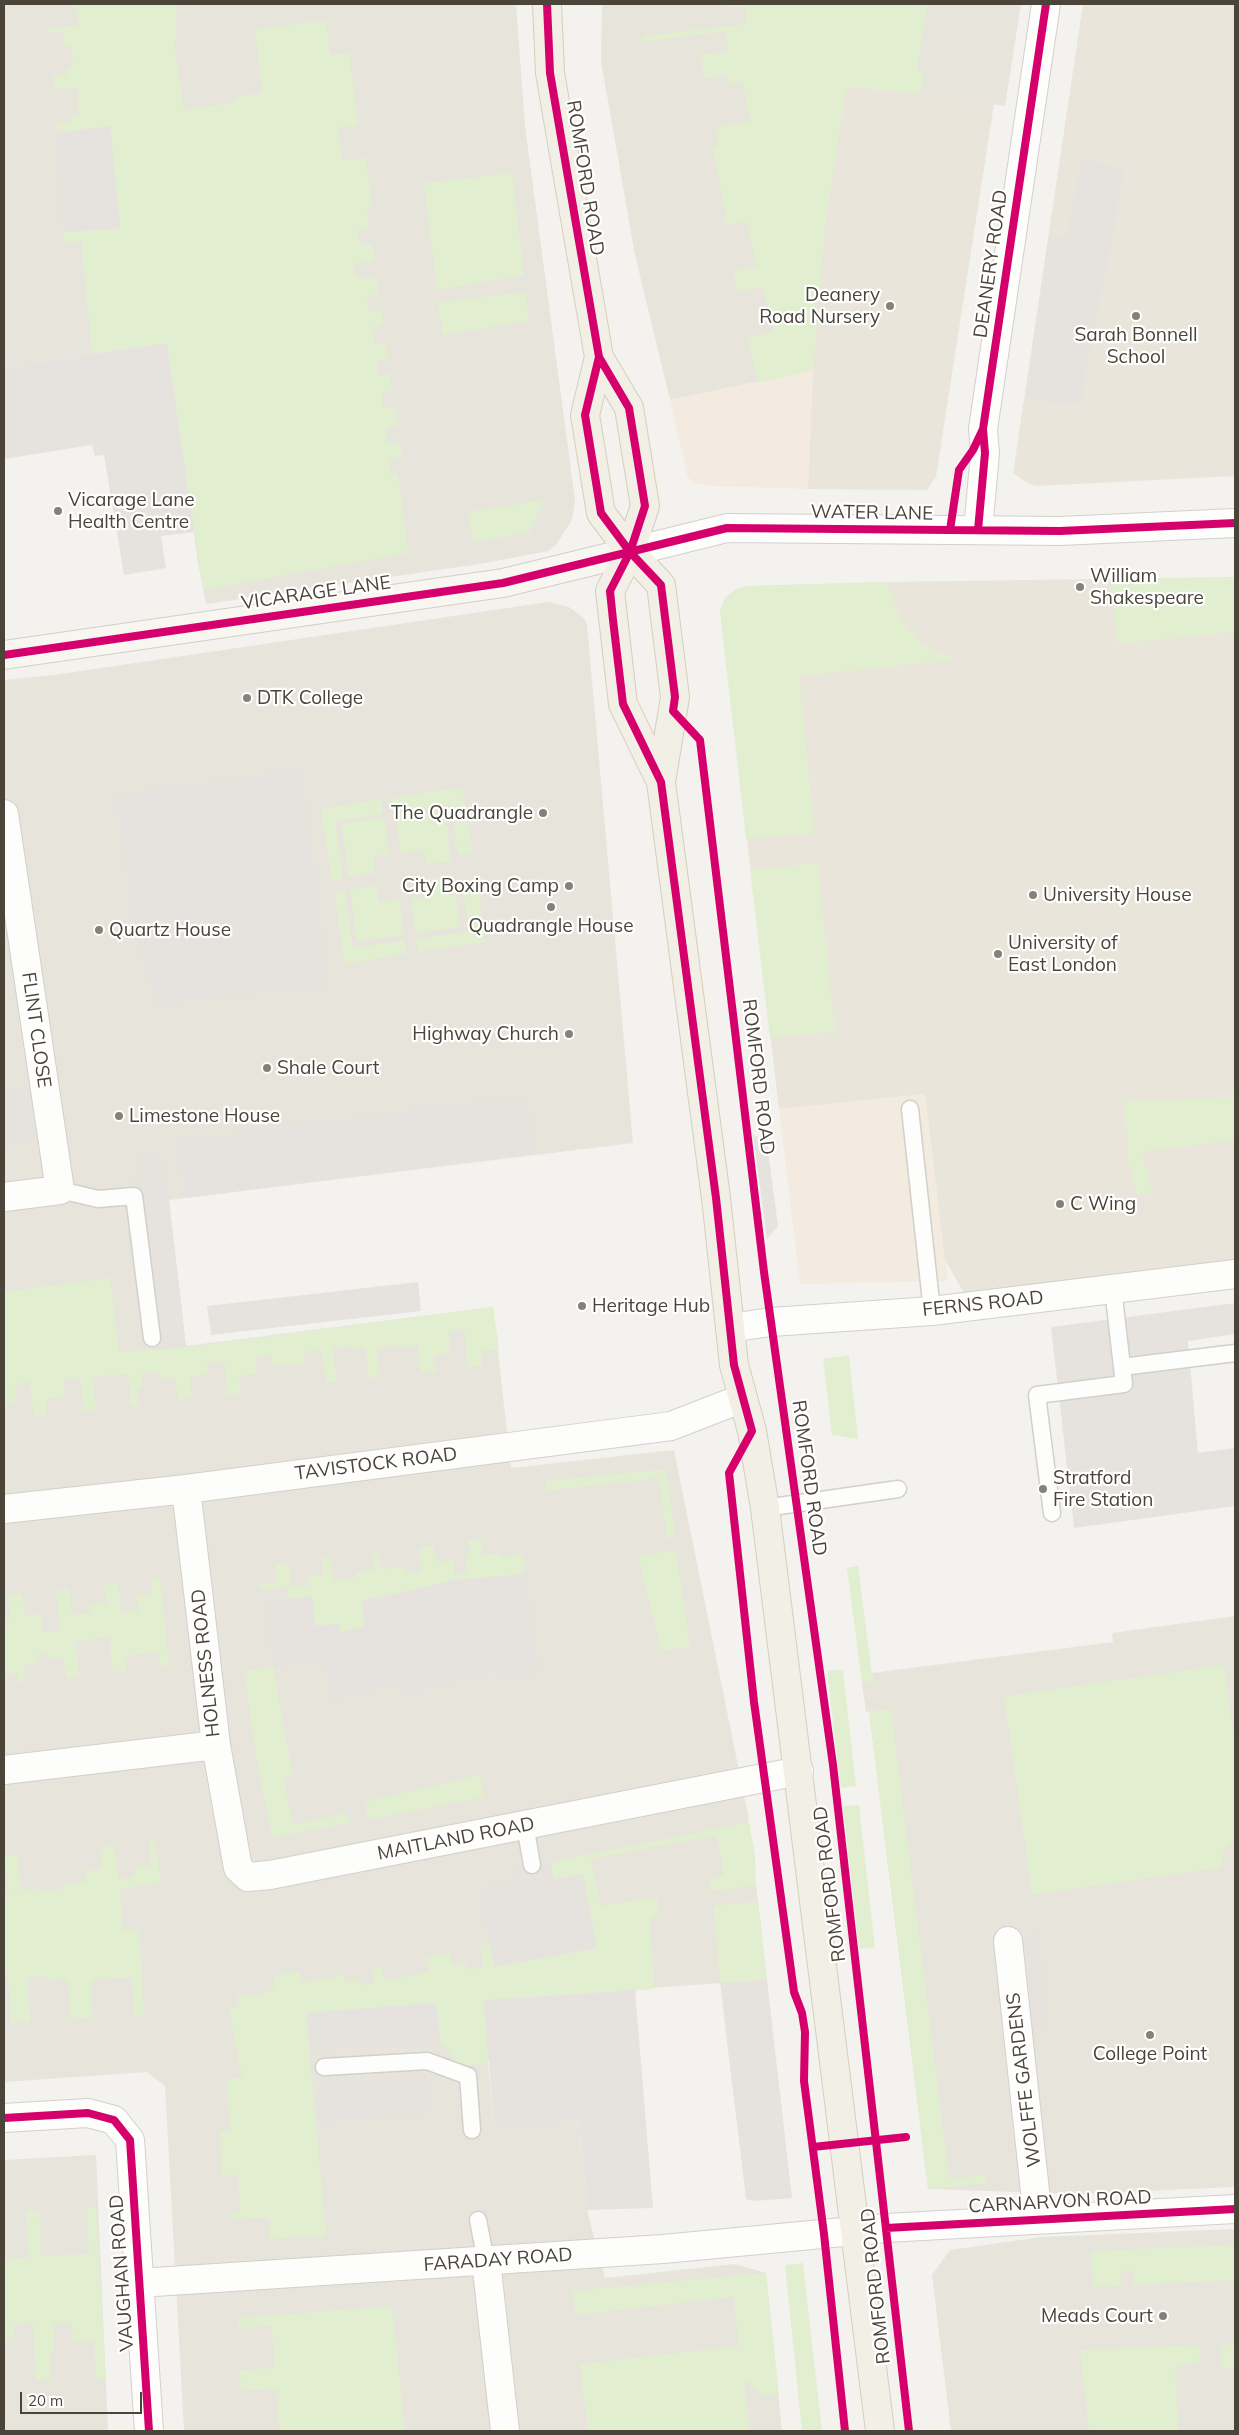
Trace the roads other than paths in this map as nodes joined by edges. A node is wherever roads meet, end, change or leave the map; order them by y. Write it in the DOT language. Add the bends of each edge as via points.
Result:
graph roads {
  1 [pos="547,4"];
  2 [pos="1046,4"];
  3 [pos="599,357"];
  4 [pos="1235,523"];
  5 [pos="978,530"];
  6 [pos="630,552"];
  7 [pos="4,655"];
  8 [pos="661,782"];
  9 [pos="4,814"];
  10 [pos="910,1110"];
  11 [pos="60,1190"];
  12 [pos="4,1197"];
  13 [pos="1235,1274"];
  14 [pos="1113,1289"];
  15 [pos="932,1311"];
  16 [pos="730,1328"];
  17 [pos="152,1338"];
  18 [pos="1235,1353"];
  19 [pos="1122,1367"];
  20 [pos="743,1398"];
  21 [pos="186,1489"];
  22 [pos="898,1489"];
  23 [pos="766,1508"];
  24 [pos="4,1509"];
  25 [pos="1052,1513"];
  26 [pos="216,1746"];
  27 [pos="4,1770"];
  28 [pos="799,1771"];
  29 [pos="525,1825"];
  30 [pos="532,1865"];
  31 [pos="1008,1941"];
  32 [pos="324,2067"];
  33 [pos="4,2118"];
  34 [pos="472,2130"];
  35 [pos="1235,2209"];
  36 [pos="1038,2219"];
  37 [pos="478,2220"];
  38 [pos="856,2231"];
  39 [pos="486,2262"];
  40 [pos="139,2283"];
  41 [pos="149,2431"];
  42 [pos="505,2431"];
  43 [pos="880,2431"];
  1 -- 3 [label="main road, ROMFORD ROAD" via="550,73"];
  2 -- 5 [label="street, DEANERY ROAD" via="983,429 985,453"];
  3 -- 6 [label="main road, ROMFORD ROAD" via="629,408 638,459 645,506"];
  3 -- 6 [label="main road, ROMFORD ROAD" via="585,415 601,513"];
  4 -- 5 [label="street, WATER LANE" via="1060,531"];
  5 -- 6 [label="street, WATER LANE" via="727,528"];
  6 -- 7 [label="main road, VICARAGE LANE" via="502,583"];
  6 -- 8 [label="main road, ROMFORD ROAD" via="661,585 675,697"];
  6 -- 8 [label="main road, ROMFORD ROAD" via="610,591 623,704"];
  8 -- 16 [label="main road, ROMFORD ROAD"];
  9 -- 11 [label="street, FLINT CLOSE"];
  10 -- 15 [label="lane"];
  11 -- 12 [label="street"];
  11 -- 17 [label="lane" via="98,1199 134,1196"];
  13 -- 14 [label="street, FERNS ROAD"];
  14 -- 15 [label="street, FERNS ROAD"];
  14 -- 19 [label="lane"];
  15 -- 16 [label="street, FERNS ROAD" via="771,1322"];
  16 -- 20 [label="main road, ROMFORD ROAD" via="734,1365"];
  18 -- 19 [label="lane"];
  19 -- 25 [label="lane" via="1124,1384 1037,1395"];
  20 -- 21 [label="street, TAVISTOCK ROAD" via="671,1426"];
  20 -- 23 [label="main road, ROMFORD ROAD"];
  21 -- 24 [label="street, TAVISTOCK ROAD"];
  21 -- 26 [label="street, HOLNESS ROAD"];
  22 -- 23 [label="lane"];
  23 -- 28 [label="main road, ROMFORD ROAD"];
  26 -- 27 [label="street, HOLNESS ROAD"];
  26 -- 29 [label="street, MAITLAND ROAD" via="238,1868 248,1877 280,1874"];
  28 -- 29 [label="street, MAITLAND ROAD"];
  28 -- 38 [label="main road, ROMFORD ROAD"];
  29 -- 30 [label="lane"];
  31 -- 36 [label="street, WOLFFE GARDENS"];
  32 -- 34 [label="lane" via="427,2061 468,2076"];
  33 -- 40 [label="street, VAUGHAN ROAD" via="88,2113 114,2120 130,2140"];
  35 -- 36 [label="street, CARNARVON ROAD"];
  36 -- 38 [label="street, CARNARVON ROAD"];
  37 -- 39 [label="lane"];
  38 -- 39 [label="street, FARADAY ROAD"];
  38 -- 43 [label="main road, ROMFORD ROAD"];
  39 -- 40 [label="street, FARADAY ROAD"];
  39 -- 42 [label="street"];
  40 -- 41 [label="street, VAUGHAN ROAD"];
}
